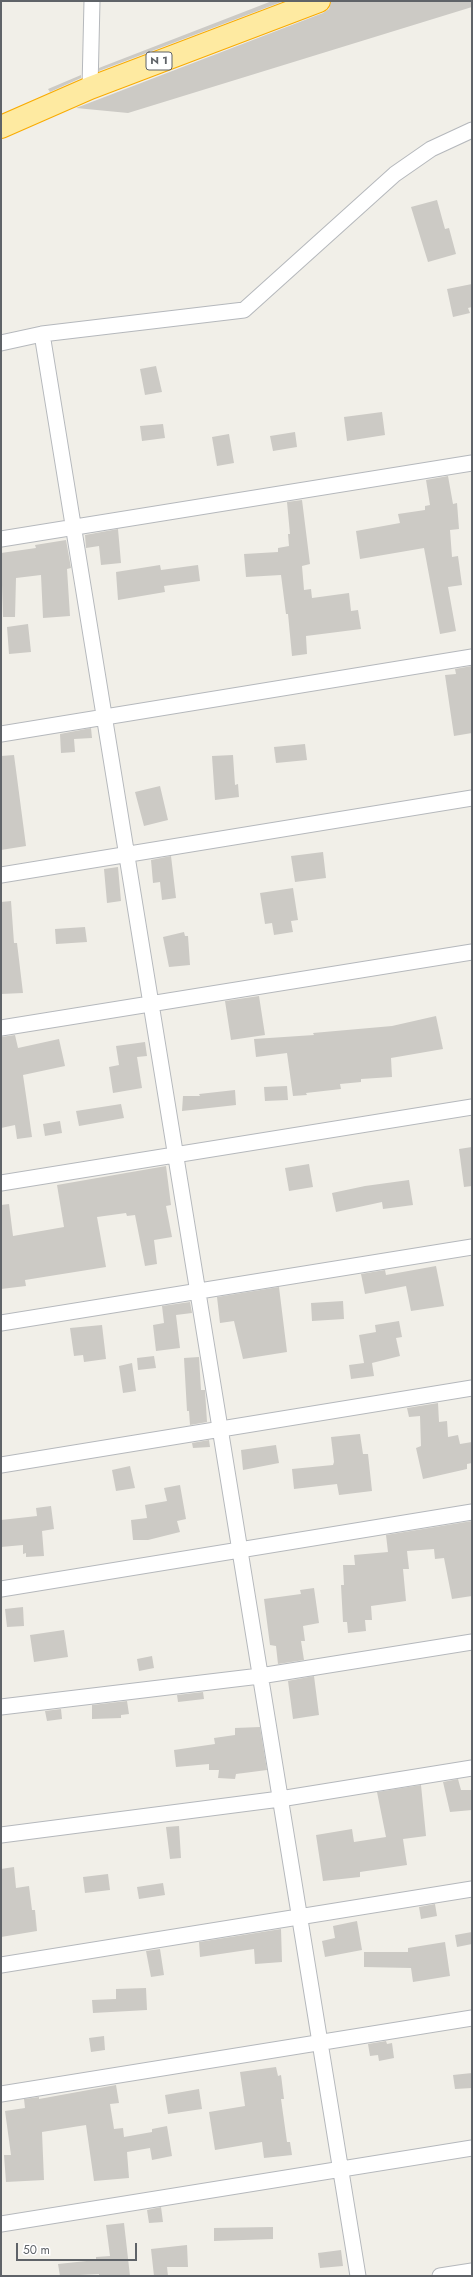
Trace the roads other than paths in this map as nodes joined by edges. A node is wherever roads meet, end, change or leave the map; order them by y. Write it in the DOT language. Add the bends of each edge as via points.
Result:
graph roads {
  1 [pos="92,1"];
  2 [pos="319,1"];
  3 [pos="90,88"];
  4 [pos="1,127"];
  5 [pos="472,130"];
  6 [pos="42,334"];
  7 [pos="1,343"];
  8 [pos="472,463"];
  9 [pos="73,528"];
  10 [pos="1,539"];
  11 [pos="472,657"];
  12 [pos="104,717"];
  13 [pos="1,734"];
  14 [pos="472,798"];
  15 [pos="127,855"];
  16 [pos="1,875"];
  17 [pos="472,952"];
  18 [pos="150,1004"];
  19 [pos="1,1028"];
  20 [pos="472,1107"];
  21 [pos="175,1155"];
  22 [pos="1,1183"];
  23 [pos="472,1247"];
  24 [pos="197,1291"];
  25 [pos="1,1323"];
  26 [pos="472,1388"];
  27 [pos="220,1429"];
  28 [pos="1,1465"];
  29 [pos="472,1512"];
  30 [pos="240,1550"];
  31 [pos="1,1589"];
  32 [pos="472,1642"];
  33 [pos="260,1676"];
  34 [pos="1,1706"];
  35 [pos="472,1768"];
  36 [pos="280,1799"];
  37 [pos="1,1835"];
  38 [pos="472,1889"];
  39 [pos="300,1917"];
  40 [pos="1,1965"];
  41 [pos="472,2018"];
  42 [pos="320,2043"];
  43 [pos="1,2094"];
  44 [pos="472,2148"];
  45 [pos="341,2169"];
  46 [pos="1,2224"];
  47 [pos="472,2271"];
  48 [pos="358,2276"];
  49 [pos="440,2276"];
  1 -- 3 [label="street"];
  2 -- 3 [label="highway, N 1"];
  3 -- 4 [label="highway, N 1"];
  5 -- 6 [label="street" via="431,149 395,174 244,310"];
  6 -- 7 [label="street"];
  6 -- 9 [label="street"];
  8 -- 9 [label="street"];
  9 -- 10 [label="street"];
  9 -- 12 [label="street"];
  11 -- 12 [label="street"];
  12 -- 13 [label="street"];
  12 -- 15 [label="street"];
  14 -- 15 [label="street"];
  15 -- 16 [label="street"];
  15 -- 18 [label="street"];
  17 -- 18 [label="street"];
  18 -- 19 [label="street"];
  18 -- 21 [label="street"];
  20 -- 21 [label="street"];
  21 -- 22 [label="street"];
  21 -- 24 [label="street"];
  23 -- 24 [label="street"];
  24 -- 25 [label="street"];
  24 -- 27 [label="street"];
  26 -- 27 [label="street"];
  27 -- 28 [label="street"];
  27 -- 30 [label="street"];
  29 -- 30 [label="street"];
  30 -- 31 [label="street"];
  30 -- 33 [label="street"];
  32 -- 33 [label="street"];
  33 -- 34 [label="street"];
  33 -- 36 [label="street"];
  35 -- 36 [label="street"];
  36 -- 37 [label="street"];
  36 -- 39 [label="street"];
  38 -- 39 [label="street"];
  39 -- 40 [label="street"];
  39 -- 42 [label="street"];
  41 -- 42 [label="street"];
  42 -- 43 [label="street"];
  42 -- 45 [label="street"];
  44 -- 45 [label="street"];
  45 -- 46 [label="street"];
  45 -- 48 [label="street"];
  47 -- 49 [label="street"];
}
